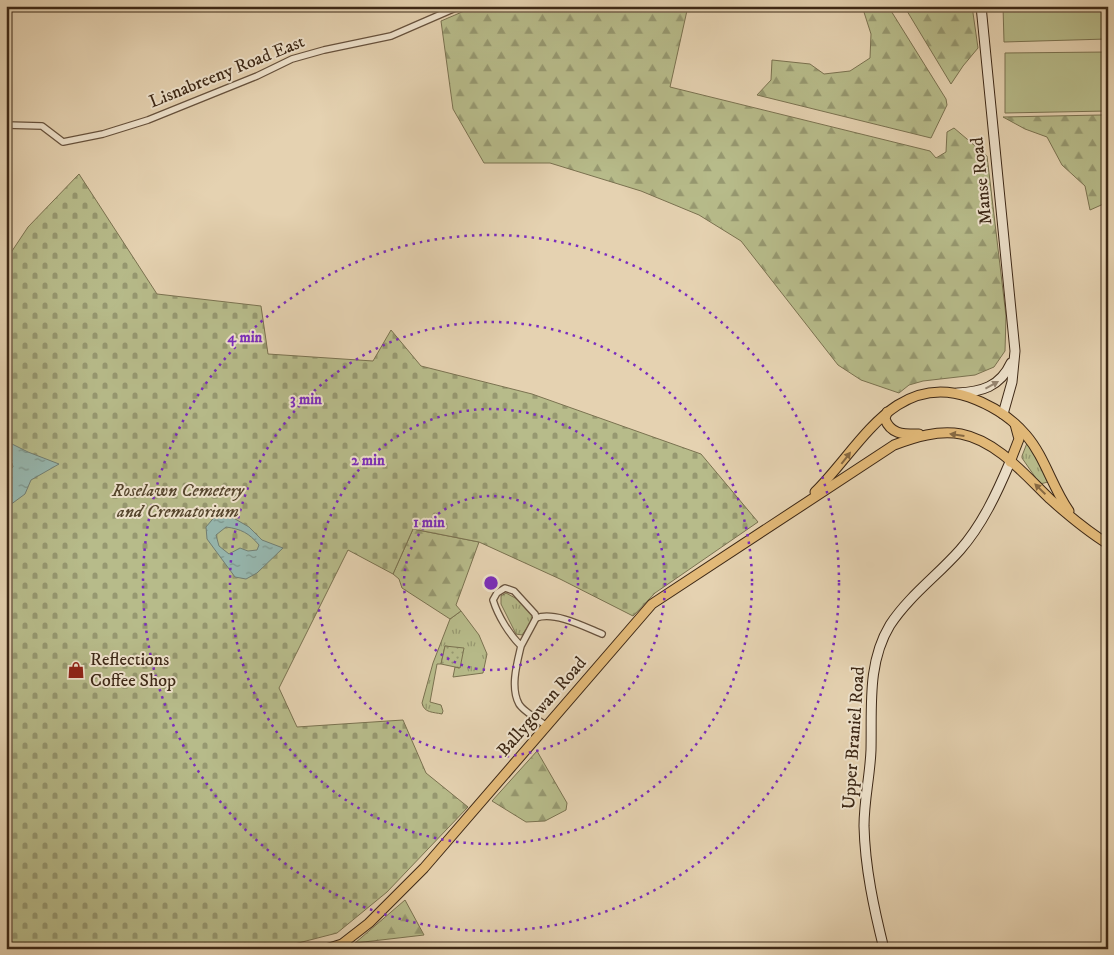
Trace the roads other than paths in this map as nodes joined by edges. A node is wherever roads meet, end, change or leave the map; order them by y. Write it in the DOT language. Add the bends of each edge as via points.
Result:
graph roads {
  1 [pos="460,6"];
  2 [pos="981,6"];
  3 [pos="6,124"];
  4 [pos="1015,351"];
  5 [pos="951,393"];
  6 [pos="887,412"];
  7 [pos="1003,414"];
  8 [pos="1015,424"];
  9 [pos="929,434"];
  10 [pos="1019,439"];
  11 [pos="1002,455"];
  12 [pos="1010,462"];
  13 [pos="1003,481"];
  14 [pos="800,506"];
  15 [pos="1076,521"];
  16 [pos="1108,544"];
  17 [pos="536,618"];
  18 [pos="602,634"];
  19 [pos="520,646"];
  20 [pos="547,726"];
  21 [pos="326,949"];
  22 [pos="884,949"];
  1 -- 3 [label="street, Lisnabreeny Road East" via="391,36 308,54 148,120 103,134 63,142 42,126"];
  2 -- 4 [label="street, Manse Road"];
  5 -- 4 [label="street, Manse Road, one-way" via="980,391 995,385 1008,372"];
  4 -- 7 [label="street, Manse Road" via="1012,382"];
  5 -- 6 [label="main road, Ballygowan Road" via="928,393 909,399"];
  5 -- 7 [label="main road, Ballygowan Road" via="981,401"];
  6 -- 9 [label="main road" via="886,419 892,430 902,434"];
  14 -- 6 [label="main road, Ballygowan Road, one-way"];
  7 -- 8 [label="main road, Ballygowan Road"];
  8 -- 10 [label="main road"];
  8 -- 15 [label="main road, Ballygowan Road" via="1034,446"];
  11 -- 9 [label="main road, Ballygowan Road, one-way" via="961,434"];
  9 -- 14 [label="main road, Ballygowan Road" via="894,445"];
  10 -- 11 [label="main road"];
  10 -- 12 [label="main road"];
  11 -- 12 [label="main road, Ballygowan Road"];
  11 -- 13 [label="street"];
  12 -- 13 [label="street, Upper Braniel Road"];
  15 -- 12 [label="main road, Ballygowan Road, one-way"];
  13 -- 22 [label="street, Upper Braniel Road" via="960,550 901,610 882,638 876,658 871,691 871,751 864,824 872,902"];
  14 -- 20 [label="main road, Ballygowan Road" via="652,604"];
  15 -- 16 [label="main road, Ballygowan Road"];
  17 -- 18 [label="street" via="550,616"];
  17 -- 19 [label="street"];
  17 -- 19 [label="street" via="514,591 505,588 497,593 493,600 496,608"];
  19 -- 20 [label="street" via="515,692 519,706"];
  20 -- 21 [label="main road, Ballygowan Road" via="392,902 342,944"];
}
